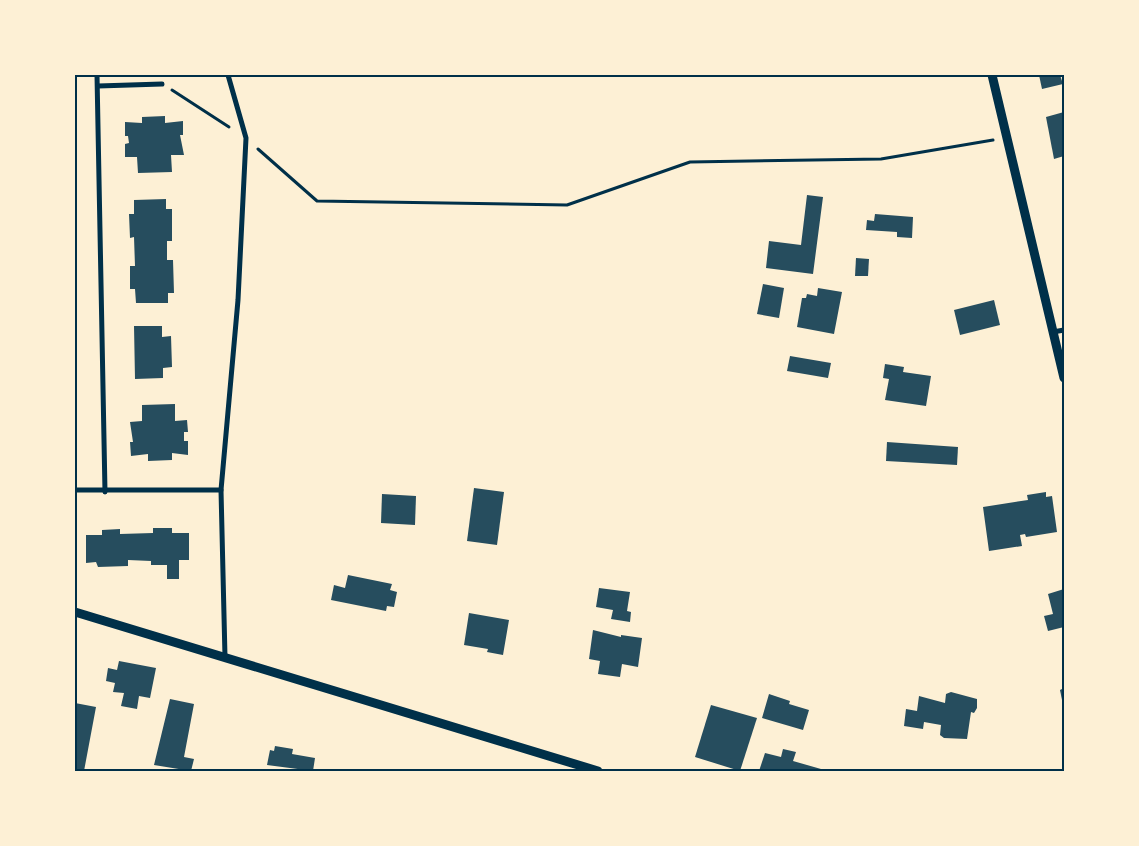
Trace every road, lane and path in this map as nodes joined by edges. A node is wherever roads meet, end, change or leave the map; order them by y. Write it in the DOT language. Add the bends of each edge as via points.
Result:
graph roads {
  1 [pos="98,75"];
  2 [pos="228,75"];
  3 [pos="992,75"];
  4 [pos="162,84"];
  5 [pos="98,86"];
  6 [pos="1007,137"];
  7 [pos="246,138"];
  8 [pos="1064,330"];
  9 [pos="1053,332"];
  10 [pos="1064,378"];
  11 [pos="75,490"];
  12 [pos="221,490"];
  13 [pos="105,492"];
  14 [pos="75,612"];
  15 [pos="225,657"];
  16 [pos="598,771"];
  1 -- 5 [label="street"];
  2 -- 7 [label="street"];
  3 -- 6 [label="street"];
  4 -- 5 [label="street"];
  4 -- 7 [label="path"];
  5 -- 13 [label="street"];
  6 -- 7 [label="path" via="881,159 690,162 567,205 317,201"];
  6 -- 9 [label="street"];
  7 -- 12 [label="street" via="238,300"];
  8 -- 9 [label="street"];
  9 -- 10 [label="street"];
  11 -- 13 [label="street"];
  12 -- 13 [label="street"];
  12 -- 15 [label="street"];
  14 -- 15 [label="street"];
  15 -- 16 [label="street"];
}
